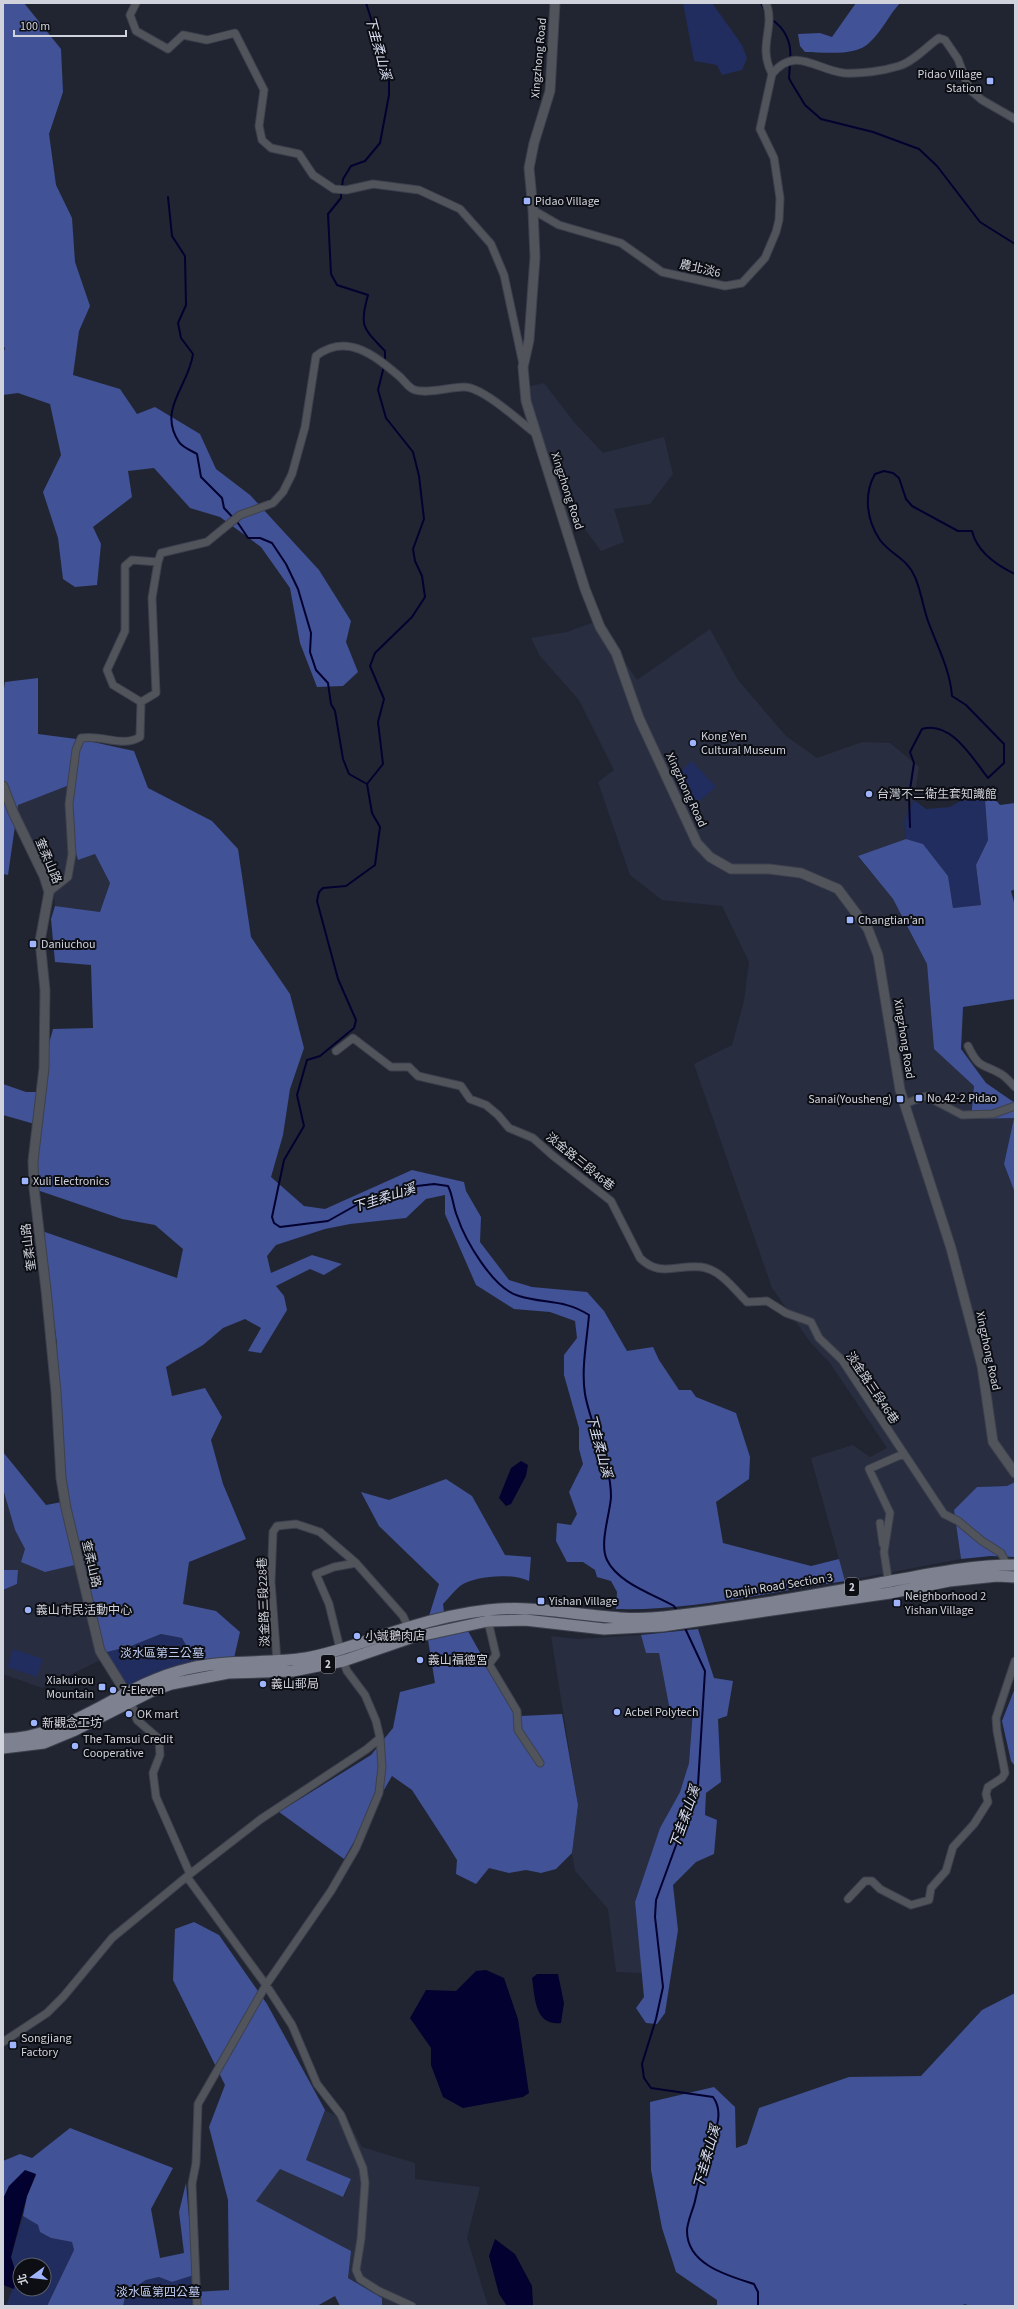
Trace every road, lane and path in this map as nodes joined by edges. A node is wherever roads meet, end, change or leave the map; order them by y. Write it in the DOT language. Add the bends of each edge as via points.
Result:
graph roads {
  1 [pos="136,3"];
  2 [pos="555,3"];
  3 [pos="766,3"];
  4 [pos="772,74"];
  5 [pos="1015,119"];
  6 [pos="533,210"];
  7 [pos="524,367"];
  8 [pos="535,433"];
  9 [pos="158,562"];
  10 [pos="141,702"];
  11 [pos="3,786"];
  12 [pos="49,892"];
  13 [pos="968,1046"];
  14 [pos="336,1051"];
  15 [pos="1015,1087"];
  16 [pos="904,1104"];
  17 [pos="1015,1106"];
  18 [pos="903,1454"];
  19 [pos="1015,1473"];
  20 [pos="880,1523"];
  21 [pos="884,1552"];
  22 [pos="356,1563"];
  23 [pos="1011,1565"];
  24 [pos="1015,1577"];
  25 [pos="888,1581"];
  26 [pos="890,1593"];
  27 [pos="691,1618"];
  28 [pos="488,1621"];
  29 [pos="661,1622"];
  30 [pos="408,1627"];
  31 [pos="338,1649"];
  32 [pos="277,1661"];
  33 [pos="343,1661"];
  34 [pos="1015,1661"];
  35 [pos="129,1697"];
  36 [pos="380,1738"];
  37 [pos="3,1739"];
  38 [pos="3,1748"];
  39 [pos="540,1762"];
  40 [pos="189,1876"];
  41 [pos="848,1899"];
  42 [pos="266,1985"];
  43 [pos="3,2042"];
  44 [pos="196,2306"];
  45 [pos="412,2306"];
  1 -- 7 [label="street" via="130,15 136,31 168,49 183,35 207,40 235,33 264,90 259,126 262,140 271,148 299,154 313,175 334,189 346,190 373,184 419,190 460,209 491,244 504,275"];
  2 -- 6 [label="street, Xingzhong Road" via="550,91 534,142 529,168"];
  3 -- 4 [label="street, 農北淡6 / 農北淡6" via="770,13 764,44"];
  4 -- 5 [label="street" via="786,61 796,59 844,73 878,71 907,63 939,38 945,40 958,59 969,89 982,100"];
  4 -- 6 [label="street, 農北淡6 / 農北淡6" via="760,129 774,158 780,198 779,220 765,258 742,283 725,286 662,272 621,243 559,225"];
  6 -- 7 [label="street, Xingzhong Road" via="532,313"];
  7 -- 8 [label="street, Xingzhong Road" via="526,401"];
  8 -- 9 [label="street" via="476,391 465,387 416,391 408,387 401,378 370,353 340,346 326,348 316,356 305,427 292,474 283,492 273,503 240,516 207,542 162,553"];
  8 -- 16 [label="street, Xingzhong Road" via="552,478 585,589 600,627 616,653 639,718 697,843 710,858 731,869 769,869 801,873 838,889 868,930 878,955"];
  9 -- 10 [label="street" via="152,598 156,694"];
  9 -- 10 [label="street" via="132,560 125,566 125,631 107,670 113,686"];
  10 -- 12 [label="street" via="140,737 127,742 93,736 81,738 76,750 69,804 72,854 68,877"];
  11 -- 12 [label="street, 奎柔山路"];
  12 -- 35 [label="street, 奎柔山路" via="40,941 45,990 44,1068 33,1161 56,1392 61,1478 78,1565 100,1651"];
  13 -- 15 [label="street" via="974,1059 985,1068 1001,1074"];
  14 -- 18 [label="street, 淡金路三段46巷" via="353,1038 391,1067 409,1067 418,1076 461,1086 470,1098 486,1105 510,1128 533,1138 552,1156 611,1201 640,1258 655,1270 702,1267 724,1277 747,1302 767,1301 786,1313 811,1322 819,1338 842,1360"];
  16 -- 17 [label="street" via="926,1096 962,1116 993,1114"];
  16 -- 19 [label="street, Xingzhong Road" via="954,1261 982,1366 993,1442"];
  18 -- 21 [label="street" via="869,1469 890,1513"];
  18 -- 23 [label="street, 淡金路三段46巷" via="944,1514 958,1521 982,1541 1002,1553"];
  20 -- 21 [label="street"];
  21 -- 25 [label="street"];
  22 -- 30 [label="street, 淡金路三段228巷" via="403,1616"];
  22 -- 31 [label="street" via="316,1574 329,1604"];
  22 -- 32 [label="street, 淡金路三段228巷" via="320,1532 296,1524 278,1526 273,1532 271,1582"];
  23 -- 25 [label="main road, Danjin Road Section 3 / 2" via="949,1569"];
  24 -- 26 [label="main road, Danjin Road Section 3 / 2" via="997,1576 949,1581"];
  25 -- 26 [label="street"];
  25 -- 27 [label="main road, Danjin Road Section 3 / 2"];
  26 -- 27 [label="main road, Danjin Road Section 3 / 2"];
  27 -- 29 [label="main road, 2"];
  28 -- 29 [label="main road, 2" via="524,1620 604,1629"];
  28 -- 33 [label="main road, 2" via="410,1638"];
  28 -- 39 [label="street" via="496,1655 489,1664 517,1711 518,1730"];
  29 -- 30 [label="main road, 2" via="554,1610 496,1610 454,1616"];
  30 -- 31 [label="main road, 2"];
  31 -- 32 [label="main road, 2" via="308,1657"];
  31 -- 33 [label="street"];
  32 -- 35 [label="main road, 2" via="186,1669"];
  33 -- 35 [label="main road, 2" via="293,1671 228,1673 171,1684"];
  33 -- 36 [label="street" via="347,1671 365,1695"];
  34 -- 41 [label="street" via="996,1718 996,1731 1005,1773 988,1787 988,1802 974,1824 953,1847 946,1870 931,1888 929,1900 912,1905 880,1889 872,1881 865,1881"];
  35 -- 37 [label="main road, 2" via="53,1730"];
  35 -- 38 [label="main road, 2" via="73,1731 44,1743"];
  35 -- 40 [label="street" via="137,1720 158,1738 160,1755 153,1773 156,1797"];
  36 -- 40 [label="street" via="261,1819"];
  36 -- 42 [label="street" via="382,1767 379,1793 356,1848 331,1890"];
  40 -- 42 [label="street"];
  40 -- 43 [label="street" via="112,1938 47,2013"];
  42 -- 44 [label="street" via="198,2104 196,2163 192,2184"];
  42 -- 45 [label="street" via="292,2026 317,2084 341,2115 363,2168 365,2183 356,2270 360,2280"];
}
